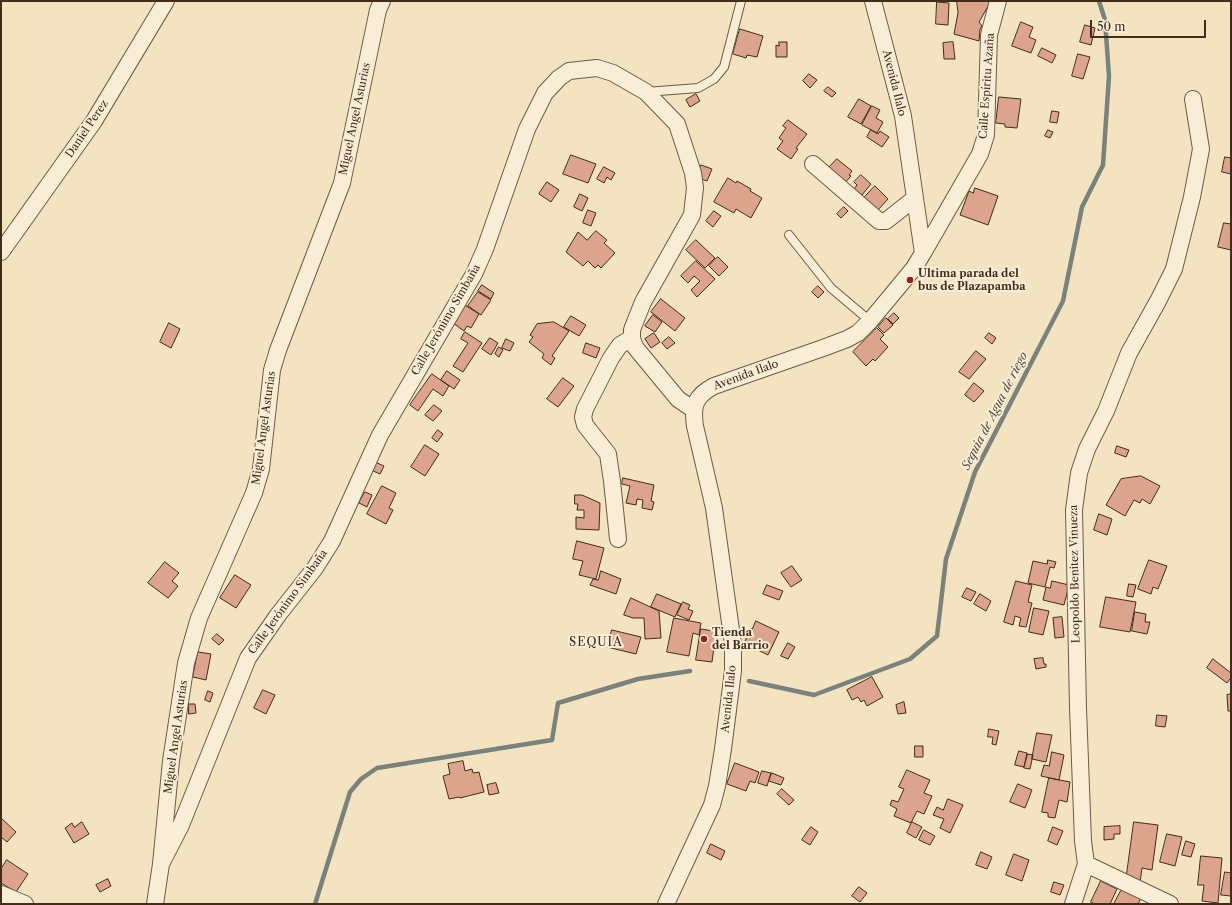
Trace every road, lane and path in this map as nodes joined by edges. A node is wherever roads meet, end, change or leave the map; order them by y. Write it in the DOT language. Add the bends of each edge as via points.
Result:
graph roads {
  1 [pos="166,1"];
  2 [pos="382,1"];
  3 [pos="741,1"];
  4 [pos="873,1"];
  5 [pos="998,1"];
  6 [pos="646,92"];
  7 [pos="1193,99"];
  8 [pos="812,164"];
  9 [pos="915,198"];
  10 [pos="789,235"];
  11 [pos="1,252"];
  12 [pos="923,253"];
  13 [pos="870,321"];
  14 [pos="632,338"];
  15 [pos="694,410"];
  16 [pos="618,539"];
  17 [pos="161,864"];
  18 [pos="1086,864"];
  19 [pos="1,894"];
  20 [pos="25,904"];
  21 [pos="155,904"];
  22 [pos="666,904"];
  23 [pos="1072,904"];
  24 [pos="1170,904"];
  1 -- 11 [label="street, Daniel Perez" via="94,121"];
  2 -- 17 [label="street, Miguel Angel Asturias" via="342,183 272,370 261,469 254,493 199,618 186,664 171,761"];
  3 -- 6 [label="lane" via="724,67 714,79 698,88"];
  4 -- 9 [label="street, Avenida Ilalo" via="903,116"];
  5 -- 12 [label="street, Calle Espíritu Azaña" via="989,35 986,135 980,154"];
  6 -- 14 [label="street, Calle Jerónimo Simbaña" via="677,124 693,173 695,196 692,215 643,302 632,330"];
  6 -- 17 [label="street, Calle Jerónimo Simbaña" via="614,73 597,68 569,71 545,93 527,129 474,274 380,435 332,541 248,658 181,825"];
  7 -- 18 [label="street, Leopoldo Benitez Vinueza" via="1200,155 1174,269 1129,353 1079,473 1076,489 1074,510 1078,716"];
  8 -- 9 [label="street" via="879,221 886,221"];
  9 -- 12 [label="street, Avenida Ilalo"];
  10 -- 13 [label="lane" via="831,288"];
  12 -- 13 [label="street, Avenida Ilalo" via="914,268"];
  13 -- 15 [label="street, Avenida Ilalo" via="858,333 847,339 714,386 705,391 695,404"];
  14 -- 15 [label="street" via="635,347 678,399"];
  14 -- 16 [label="street" via="620,345 611,358 583,417 585,425 608,454"];
  15 -- 22 [label="street, Avenida Ilalo" via="695,426 714,508 733,644 732,671 723,749 714,798"];
  17 -- 21 [label="street, Miguel Angel Asturias"];
  18 -- 23 [label="street, Leopoldo Benitez Vinueza"];
  18 -- 24 [label="street"];
  19 -- 20 [label="street"];
}
